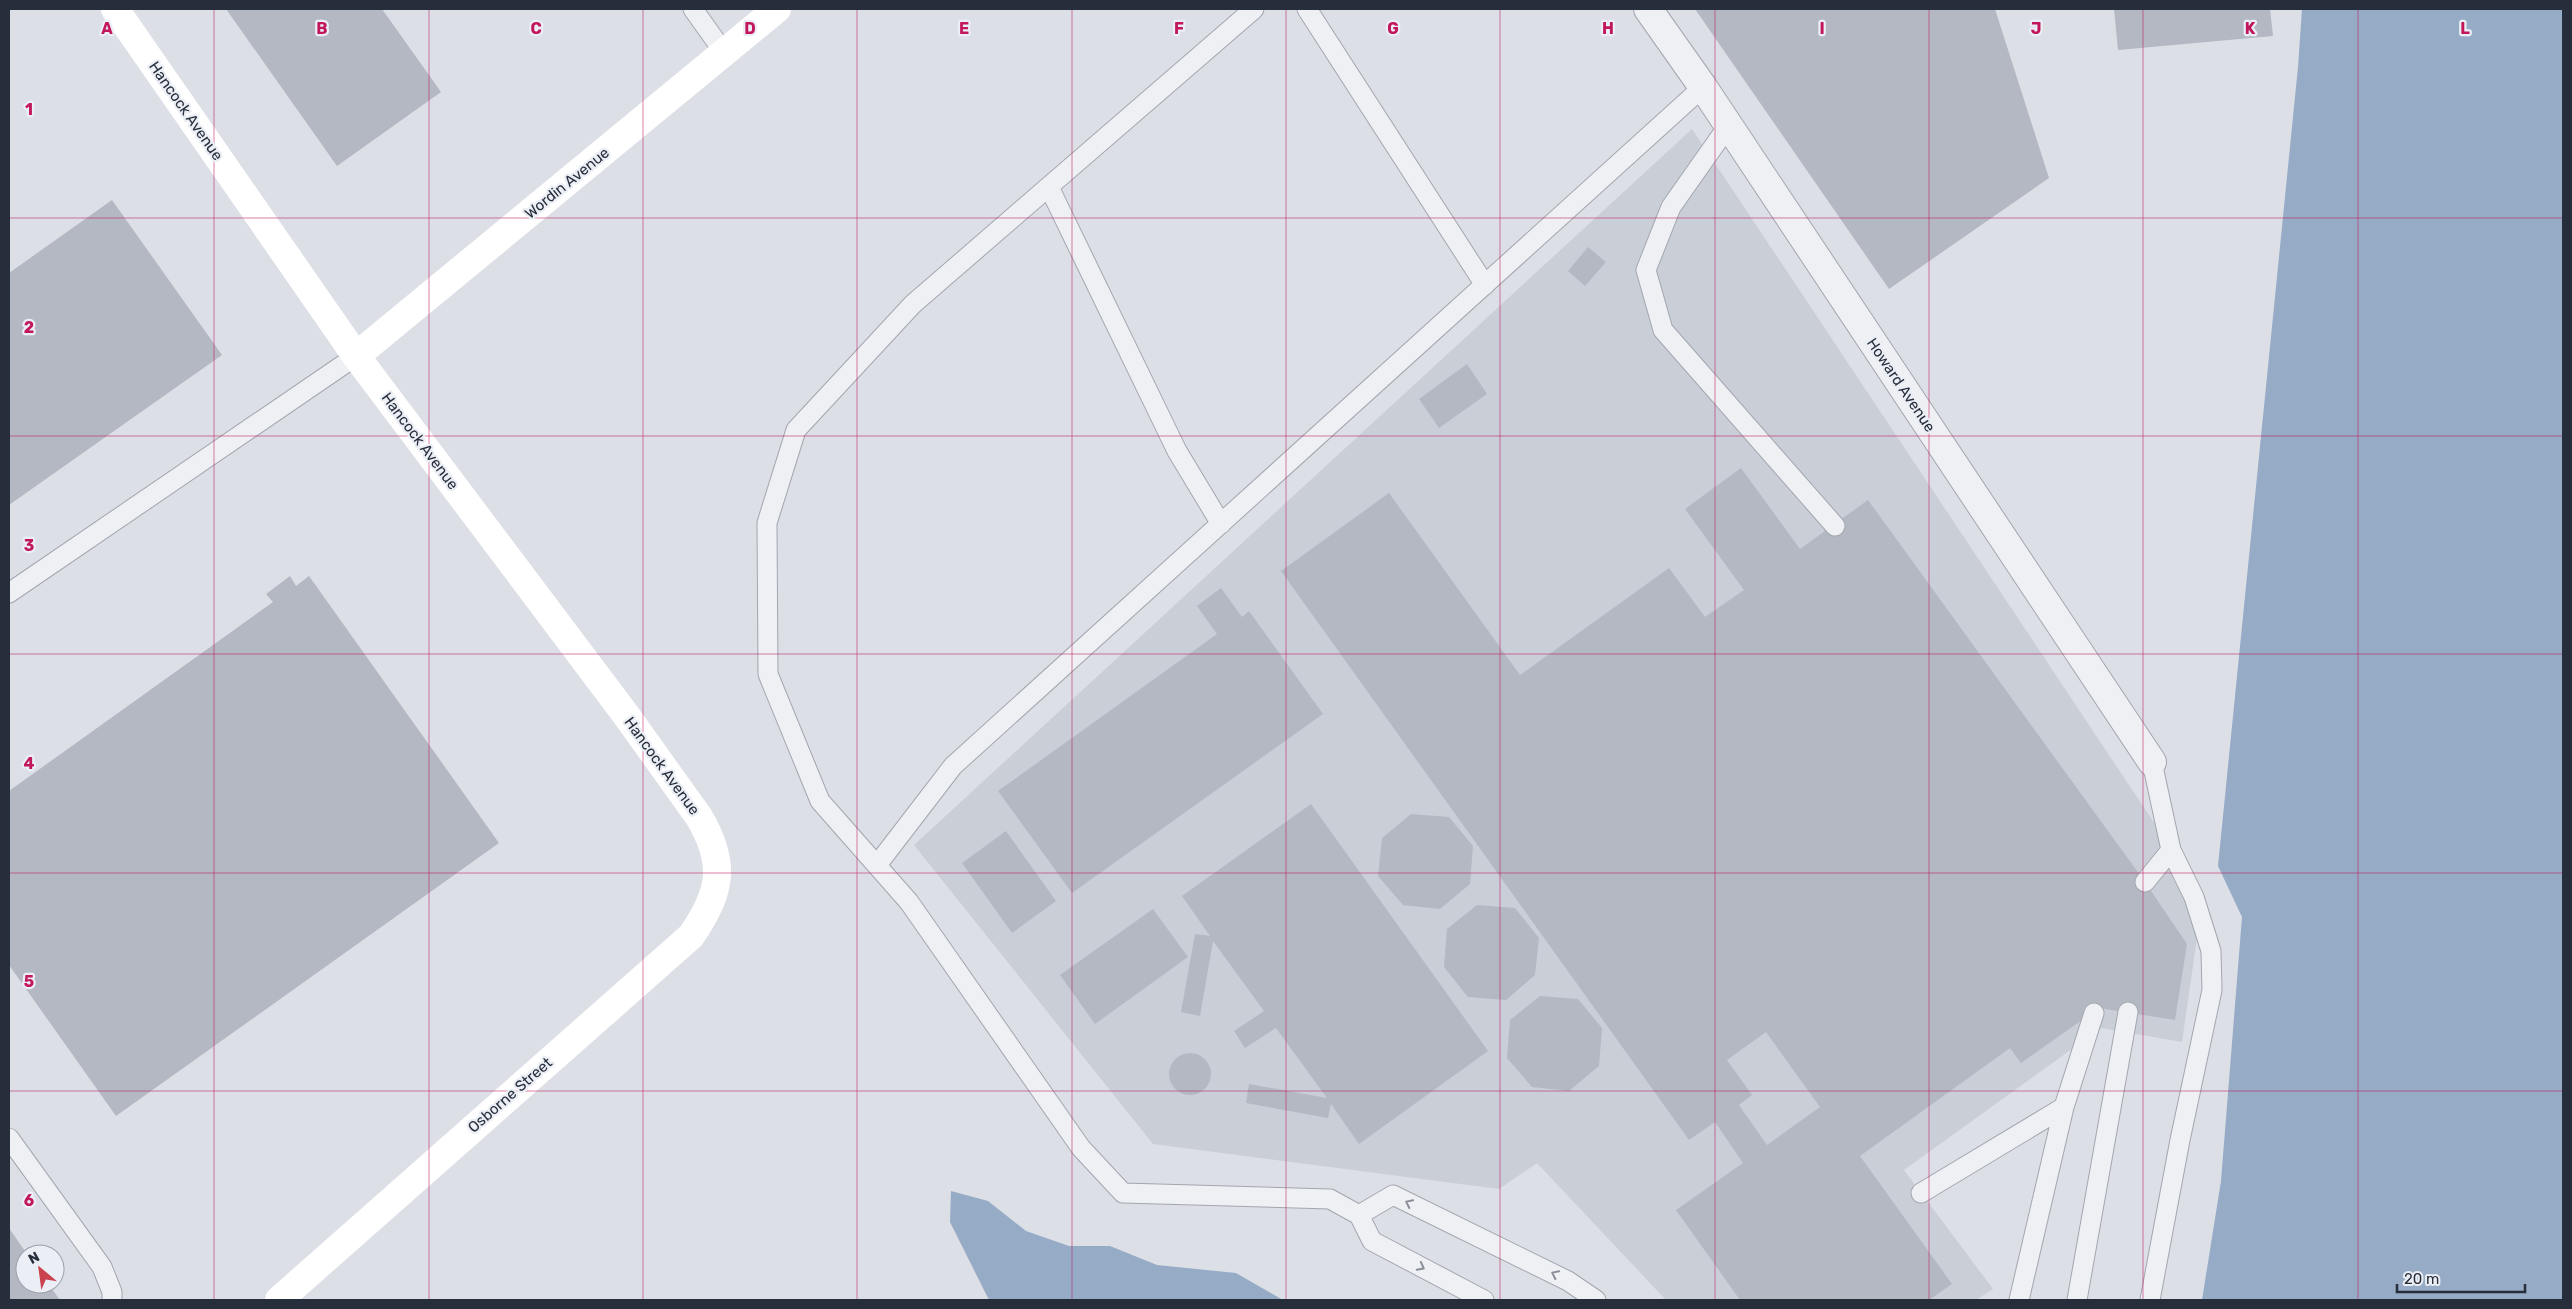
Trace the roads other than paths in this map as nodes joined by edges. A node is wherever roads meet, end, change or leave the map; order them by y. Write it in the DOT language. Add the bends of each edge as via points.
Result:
graph roads {
  1 [pos="115,9"];
  2 [pos="693,9"];
  3 [pos="777,9"];
  4 [pos="1254,9"];
  5 [pos="1307,9"];
  6 [pos="1648,9"];
  7 [pos="725,54"];
  8 [pos="1703,88"];
  9 [pos="1728,126"];
  10 [pos="1049,187"];
  11 [pos="1485,285"];
  12 [pos="356,356"];
  13 [pos="1222,524"];
  14 [pos="1835,526"];
  15 [pos="9,593"];
  16 [pos="2152,762"];
  17 [pos="2170,850"];
  18 [pos="877,865"];
  19 [pos="718,874"];
  20 [pos="2145,882"];
  21 [pos="2128,1012"];
  22 [pos="2094,1013"];
  23 [pos="2064,1107"];
  24 [pos="9,1138"];
  25 [pos="1921,1193"];
  26 [pos="1359,1215"];
  27 [pos="112,1300"];
  28 [pos="279,1300"];
  29 [pos="1484,1300"];
  30 [pos="1596,1300"];
  31 [pos="2019,1300"];
  32 [pos="2077,1300"];
  33 [pos="2150,1300"];
  1 -- 12 [label="street, Hancock Avenue"];
  2 -- 7 [label="lane"];
  3 -- 7 [label="street, Wordin Avenue"];
  4 -- 10 [label="lane"];
  5 -- 11 [label="lane"];
  6 -- 8 [label="street, Howard Avenue"];
  7 -- 12 [label="street, Wordin Avenue"];
  8 -- 9 [label="street, Howard Avenue"];
  8 -- 11 [label="lane"];
  9 -- 14 [label="lane" via="1671,207 1646,270 1663,330"];
  9 -- 16 [label="street, Howard Avenue"];
  10 -- 13 [label="lane" via="1177,452"];
  10 -- 18 [label="lane" via="913,304 796,430 767,523 768,674 820,801"];
  11 -- 13 [label="lane"];
  12 -- 15 [label="lane"];
  12 -- 19 [label="street, Hancock Avenue" via="699,817 714,850"];
  13 -- 18 [label="lane" via="953,766"];
  16 -- 17 [label="lane"];
  17 -- 20 [label="lane"];
  17 -- 33 [label="lane" via="2194,897 2211,951 2212,990"];
  18 -- 26 [label="lane" via="909,902 1081,1148 1123,1193 1330,1199"];
  19 -- 28 [label="street, Osborne Street" via="715,895 691,936"];
  21 -- 32 [label="lane"];
  22 -- 23 [label="lane"];
  23 -- 25 [label="lane"];
  23 -- 31 [label="lane"];
  24 -- 27 [label="lane" via="102,1267"];
  26 -- 29 [label="lane, one-way" via="1372,1241"];
  30 -- 26 [label="lane, one-way" via="1568,1281 1393,1195"];
}
